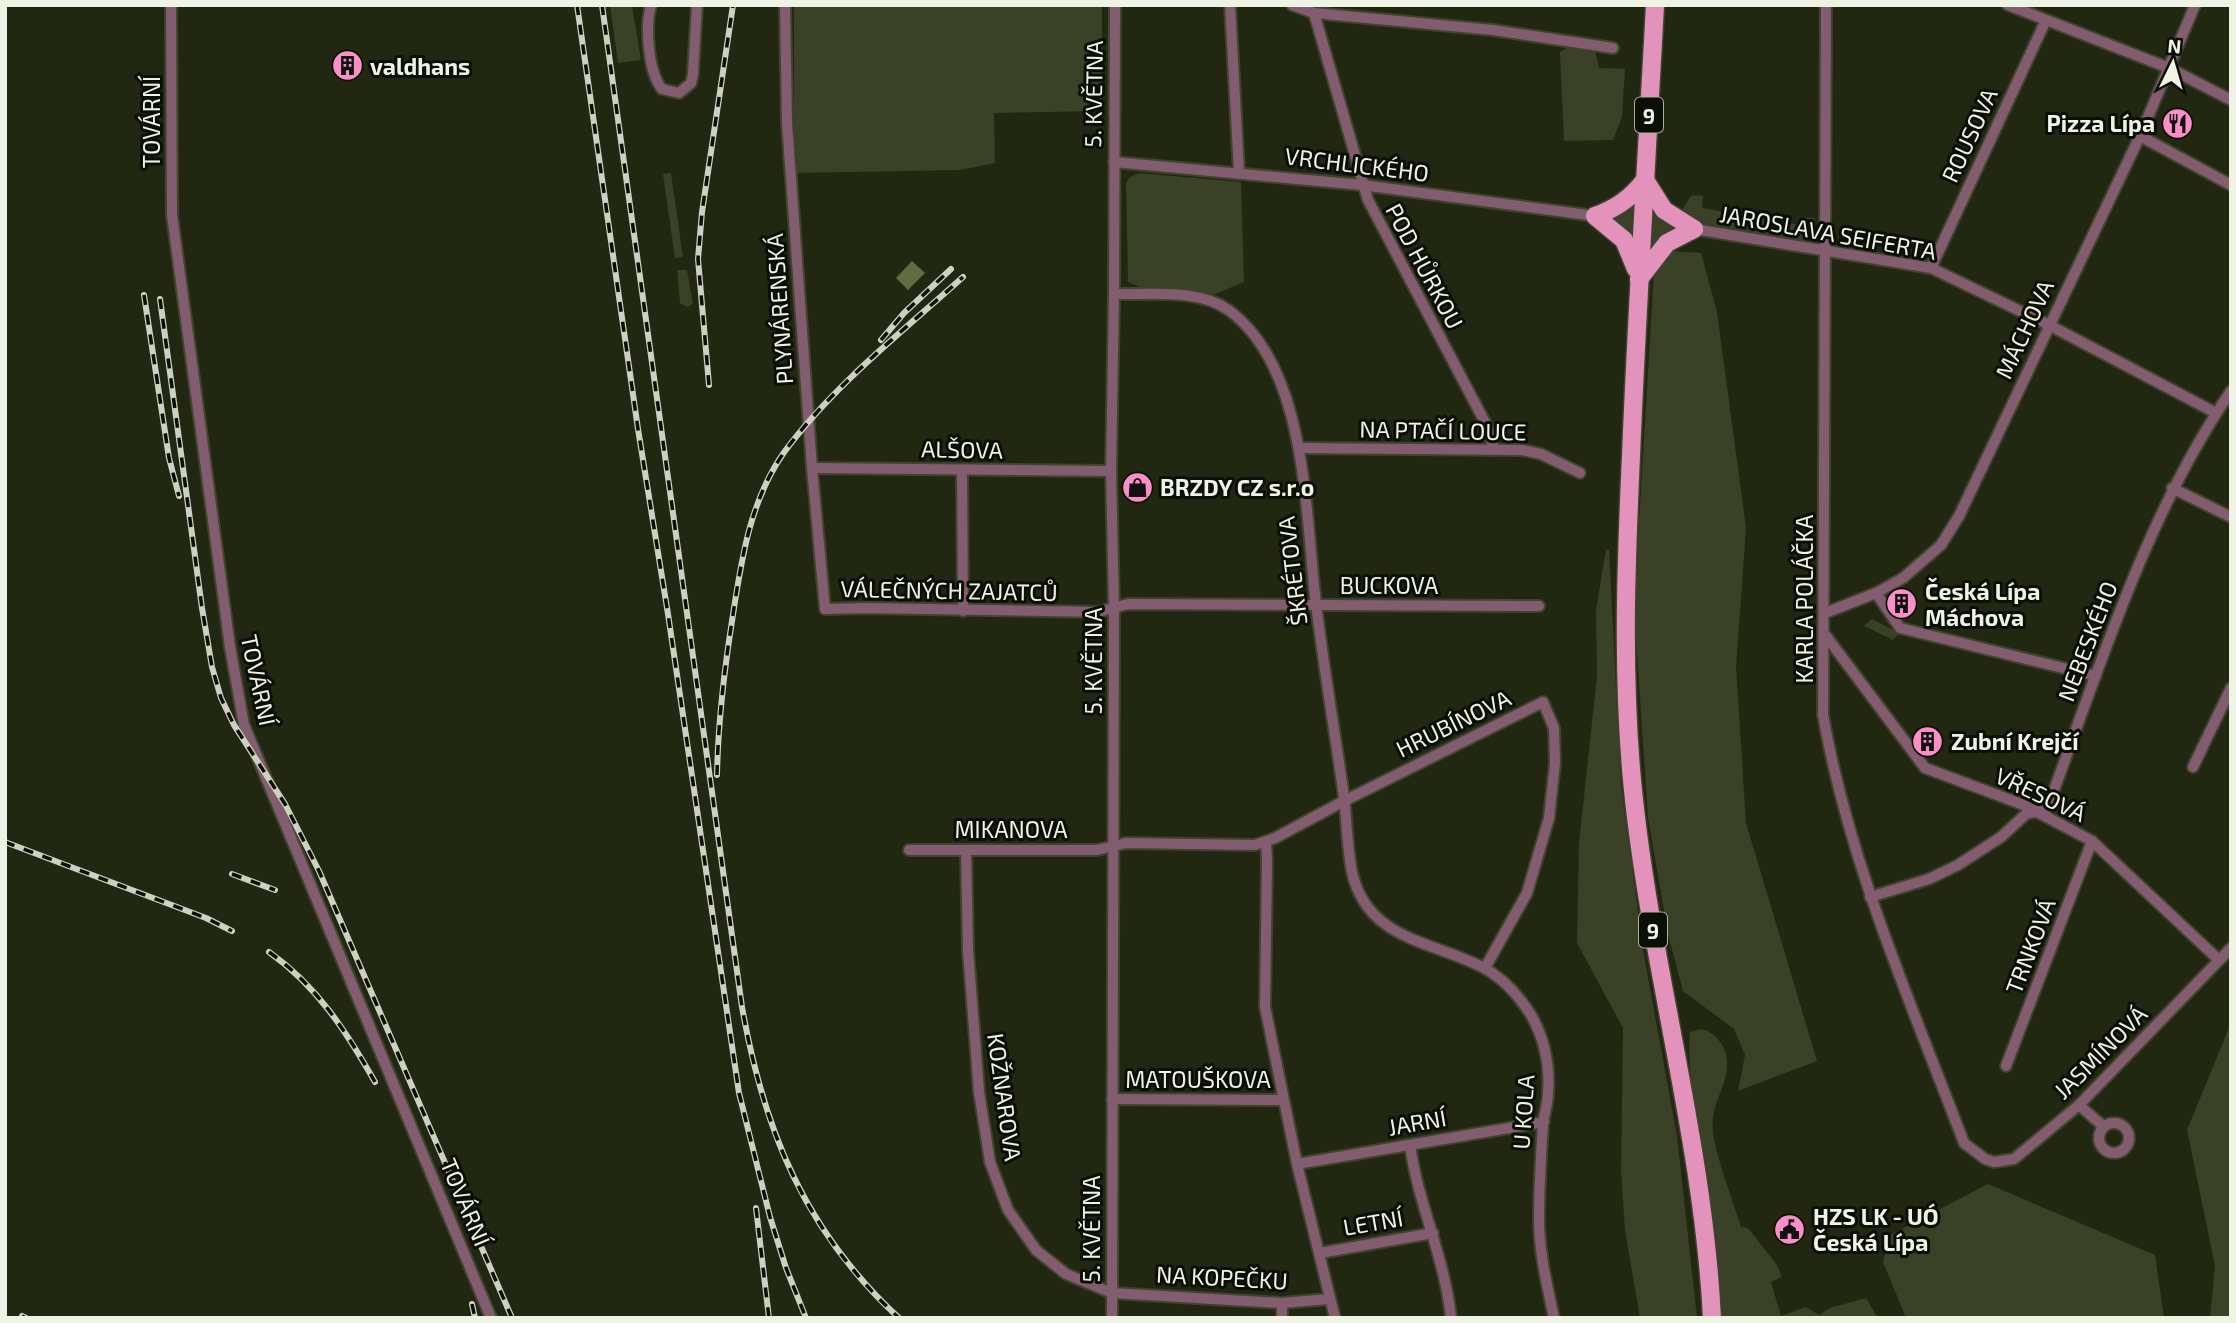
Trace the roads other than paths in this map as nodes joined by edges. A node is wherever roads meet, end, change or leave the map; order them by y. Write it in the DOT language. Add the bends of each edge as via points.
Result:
graph roads {
  1 [pos="171,5"];
  2 [pos="651,5"];
  3 [pos="697,5"];
  4 [pos="785,5"];
  5 [pos="1115,5"];
  6 [pos="1230,5"];
  7 [pos="1292,5"];
  8 [pos="1655,5"];
  9 [pos="1826,5"];
  10 [pos="2008,5"];
  11 [pos="2195,5"];
  12 [pos="1314,13"];
  13 [pos="2046,20"];
  14 [pos="1613,48"];
  15 [pos="2169,68"];
  16 [pos="2231,100"];
  17 [pos="2140,136"];
  18 [pos="1114,162"];
  19 [pos="1238,172"];
  20 [pos="1645,180"];
  21 [pos="1362,185"];
  22 [pos="2231,185"];
  23 [pos="1595,216"];
  24 [pos="1694,229"];
  25 [pos="1826,251"];
  26 [pos="1931,268"];
  27 [pos="1639,279"];
  28 [pos="1114,294"];
  29 [pos="2049,325"];
  30 [pos="2231,391"];
  31 [pos="2216,413"];
  32 [pos="1299,449"];
  33 [pos="1494,450"];
  34 [pos="812,468"];
  35 [pos="962,470"];
  36 [pos="1111,471"];
  37 [pos="1580,473"];
  38 [pos="2172,488"];
  39 [pos="2231,517"];
  40 [pos="1876,593"];
  41 [pos="1316,606"];
  42 [pos="1539,606"];
  43 [pos="825,609"];
  44 [pos="1114,609"];
  45 [pos="963,611"];
  46 [pos="1825,613"];
  47 [pos="1826,636"];
  48 [pos="2096,676"];
  49 [pos="2231,688"];
  50 [pos="2193,767"];
  51 [pos="1344,801"];
  52 [pos="2036,811"];
  53 [pos="2092,841"];
  54 [pos="1266,843"];
  55 [pos="1113,846"];
  56 [pos="909,850"];
  57 [pos="966,850"];
  58 [pos="1870,897"];
  59 [pos="1375,915"];
  60 [pos="2231,948"];
  61 [pos="2219,960"];
  62 [pos="1485,968"];
  63 [pos="2006,1066"];
  64 [pos="1112,1099"];
  65 [pos="1283,1100"];
  66 [pos="2079,1105"];
  67 [pos="1544,1122"];
  68 [pos="2104,1127"];
  69 [pos="1410,1145"];
  70 [pos="1985,1159"];
  71 [pos="1297,1164"];
  72 [pos="1433,1233"];
  73 [pos="1320,1253"];
  74 [pos="1112,1293"];
  75 [pos="1329,1299"];
  76 [pos="1282,1303"];
  77 [pos="491,1318"];
  78 [pos="1112,1318"];
  79 [pos="1282,1318"];
  80 [pos="1335,1318"];
  81 [pos="1451,1318"];
  82 [pos="1554,1318"];
  83 [pos="1712,1318"];
  1 -- 77 [label="street, TOVÁRNÍ" via="172,215 244,725"];
  2 -- 3 [label="street" via="648,30 654,76 662,89 679,93 691,83 693,74"];
  4 -- 34 [label="street, PLYNÁRENSKÁ" via="787,123"];
  5 -- 18 [label="street, 5. KVĚTNA"];
  6 -- 19 [label="street"];
  7 -- 12 [label="street"];
  8 -- 20 [label="main road, 9"];
  9 -- 25 [label="street, KARLA POLÁČKA"];
  10 -- 13 [label="street"];
  11 -- 15 [label="street, MÁCHOVA"];
  12 -- 14 [label="street" via="1493,30"];
  12 -- 21 [label="street, POD HŮRKOU"];
  13 -- 15 [label="street"];
  13 -- 26 [label="street, ROUSOVA"];
  15 -- 16 [label="street"];
  15 -- 17 [label="street, MÁCHOVA"];
  17 -- 22 [label="street"];
  17 -- 29 [label="street, MÁCHOVA"];
  18 -- 19 [label="street, VRCHLICKÉHO"];
  18 -- 28 [label="street, 5. KVĚTNA"];
  19 -- 21 [label="street, VRCHLICKÉHO"];
  20 -- 23 [label="main road" via="1631,197"];
  20 -- 24 [label="main road" via="1664,210"];
  20 -- 27 [label="main road, 9"];
  21 -- 23 [label="street, VRCHLICKÉHO"];
  21 -- 33 [label="street, POD HŮRKOU" via="1487,426"];
  23 -- 27 [label="main road" via="1624,240"];
  24 -- 25 [label="street, JAROSLAVA SEIFERTA"];
  24 -- 27 [label="main road" via="1667,243"];
  25 -- 26 [label="street, JAROSLAVA SEIFERTA"];
  25 -- 46 [label="street, KARLA POLÁČKA"];
  26 -- 29 [label="street, JAROSLAVA SEIFERTA"];
  27 -- 83 [label="main road, 9" via="1625,600 1632,778 1648,899 1695,1168"];
  28 -- 32 [label="street, ŠKRÉTOVA" via="1196,296 1228,309 1257,336 1277,372"];
  28 -- 36 [label="street, 5. KVĚTNA"];
  29 -- 31 [label="street, JAROSLAVA SEIFERTA"];
  29 -- 40 [label="street, MÁCHOVA" via="1941,545 1903,578"];
  30 -- 31 [label="street, NEBESKÉHO"];
  31 -- 38 [label="street, NEBESKÉHO"];
  32 -- 33 [label="street, NA PTAČÍ LOUCE"];
  32 -- 41 [label="street, ŠKRÉTOVA"];
  33 -- 37 [label="street, NA PTAČÍ LOUCE" via="1533,452"];
  34 -- 35 [label="street, ALŠOVA"];
  34 -- 43 [label="street, PLYNÁRENSKÁ"];
  35 -- 36 [label="street, ALŠOVA"];
  35 -- 45 [label="street"];
  36 -- 44 [label="street, 5. KVĚTNA"];
  38 -- 39 [label="street"];
  38 -- 48 [label="street, NEBESKÉHO"];
  40 -- 46 [label="street, MÁCHOVA"];
  40 -- 48 [label="street" via="1900,628"];
  41 -- 42 [label="street, BUCKOVA"];
  41 -- 44 [label="street, BUCKOVA" via="1128,604"];
  41 -- 51 [label="street, ŠKRÉTOVA"];
  43 -- 45 [label="street, VÁLEČNÝCH ZAJATCŮ"];
  44 -- 45 [label="street, VÁLEČNÝCH ZAJATCŮ"];
  44 -- 55 [label="street, 5. KVĚTNA"];
  46 -- 47 [label="street, KARLA POLÁČKA"];
  47 -- 52 [label="street, VŘESOVÁ" via="1924,768"];
  47 -- 58 [label="street, KARLA POLÁČKA" via="1824,715 1830,755"];
  48 -- 52 [label="street, NEBESKÉHO" via="2047,809"];
  49 -- 50 [label="street"];
  51 -- 54 [label="street, HRUBÍNOVA"];
  51 -- 59 [label="street, ŠKRÉTOVA" via="1352,872"];
  51 -- 62 [label="street, HRUBÍNOVA" via="1543,702 1554,728 1549,818 1527,893"];
  52 -- 53 [label="street, VŘESOVÁ"];
  52 -- 58 [label="street, NEBESKÉHO" via="1958,865"];
  53 -- 61 [label="street, VŘESOVÁ"];
  53 -- 63 [label="street, TRNKOVÁ"];
  54 -- 55 [label="street, HRUBÍNOVA"];
  54 -- 65 [label="street" via="1265,1007"];
  55 -- 57 [label="street, MIKANOVA" via="1097,850"];
  55 -- 64 [label="street, 5. KVĚTNA"];
  56 -- 57 [label="street, MIKANOVA"];
  57 -- 74 [label="street, KOŽNAROVA" via="968,950 979,1092 990,1162 1008,1210 1036,1250 1066,1274"];
  58 -- 70 [label="street, KARLA POLÁČKA" via="1964,1143"];
  59 -- 62 [label="street, U KOLA" via="1401,935"];
  60 -- 61 [label="street, JASMÍNOVÁ"];
  61 -- 66 [label="street, JASMÍNOVÁ"];
  62 -- 67 [label="street, U KOLA" via="1519,998 1541,1038 1548,1084"];
  64 -- 65 [label="street, MATOUŠKOVA"];
  64 -- 74 [label="street, 5. KVĚTNA"];
  65 -- 71 [label="street"];
  66 -- 68 [label="street"];
  66 -- 70 [label="street, JASMÍNOVÁ" via="2014,1159"];
  67 -- 69 [label="street, JARNÍ"];
  67 -- 82 [label="street, U KOLA" via="1539,1221"];
  69 -- 71 [label="street, JARNÍ"];
  69 -- 72 [label="street" via="1414,1177"];
  71 -- 73 [label="street"];
  72 -- 73 [label="street, LETNÍ"];
  72 -- 81 [label="street"];
  73 -- 75 [label="street"];
  74 -- 76 [label="street, NA KOPEČKU"];
  74 -- 78 [label="street, 5. KVĚTNA"];
  75 -- 76 [label="street, NA KOPEČKU"];
  75 -- 80 [label="street"];
  76 -- 79 [label="street"];
}
